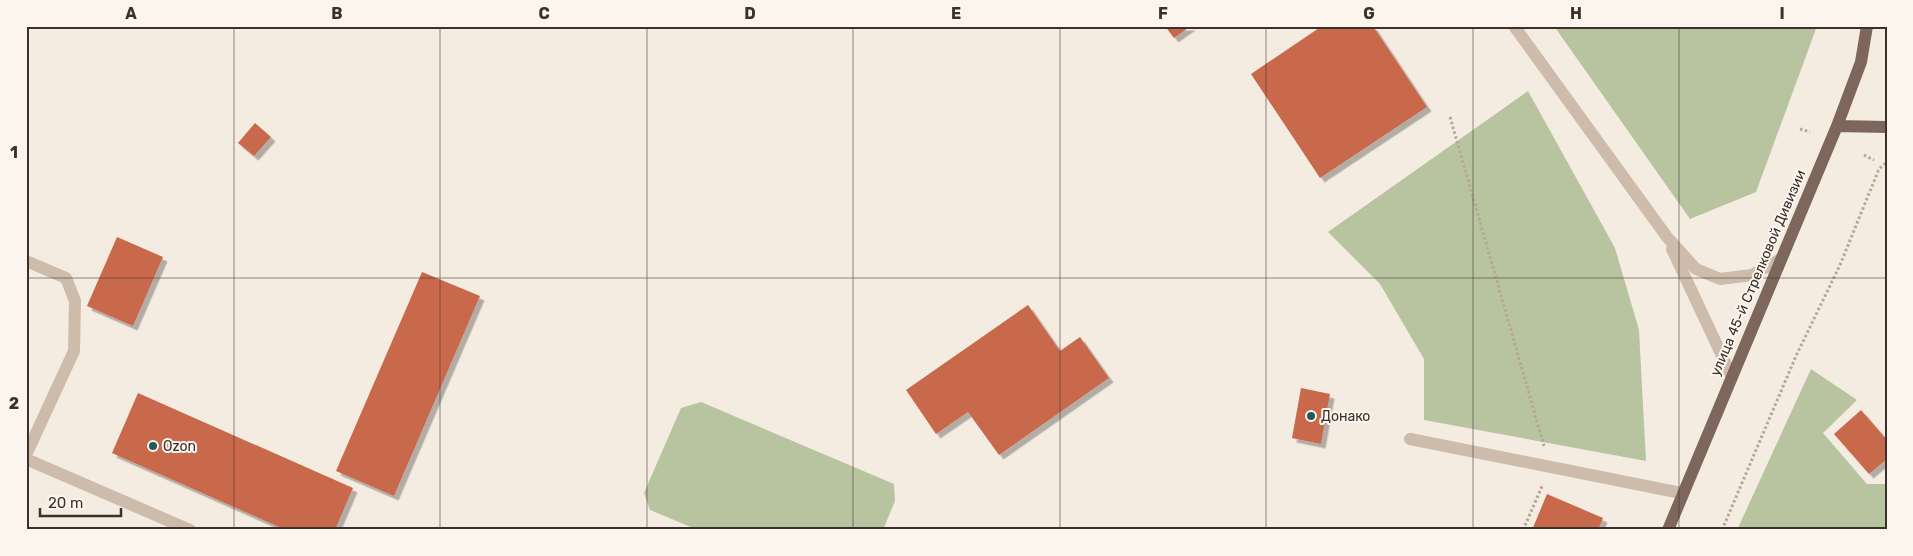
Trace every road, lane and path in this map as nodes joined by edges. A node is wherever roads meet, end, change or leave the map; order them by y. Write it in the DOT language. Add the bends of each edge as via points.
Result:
graph roads {
  1 [pos="1514,26"];
  2 [pos="1867,26"];
  3 [pos="1450,117"];
  4 [pos="1837,126"];
  5 [pos="1887,127"];
  6 [pos="1800,129"];
  7 [pos="1810,132"];
  8 [pos="1864,156"];
  9 [pos="1874,160"];
  10 [pos="1887,162"];
  11 [pos="1667,237"];
  12 [pos="1781,259"];
  13 [pos="26,261"];
  14 [pos="1731,375"];
  15 [pos="1410,439"];
  16 [pos="26,455"];
  17 [pos="26,459"];
  18 [pos="1550,468"];
  19 [pos="1681,494"];
  20 [pos="190,530"];
  21 [pos="1523,530"];
  22 [pos="1668,530"];
  23 [pos="1722,530"];
  1 -- 11 [label="street"];
  2 -- 4 [label="main road, улица 45-й Стрелковой Дивизии" via="1862,62"];
  3 -- 18 [label="path"];
  4 -- 5 [label="main road"];
  4 -- 12 [label="main road, улица 45-й Стрелковой Дивизии"];
  6 -- 7 [label="path"];
  8 -- 9 [label="path"];
  10 -- 23 [label="path" via="1879,169"];
  11 -- 12 [label="street" via="1696,268 1720,278 1752,275"];
  11 -- 14 [label="street"];
  12 -- 14 [label="main road, улица 45-й Стрелковой Дивизии"];
  13 -- 16 [label="street" via="66,278 75,301 74,351"];
  14 -- 19 [label="main road, улица 45-й Стрелковой Дивизии"];
  15 -- 18 [label="street"];
  17 -- 20 [label="street"];
  18 -- 19 [label="street"];
  18 -- 21 [label="path"];
  19 -- 22 [label="main road, улица 45-й Стрелковой Дивизии"];
}
